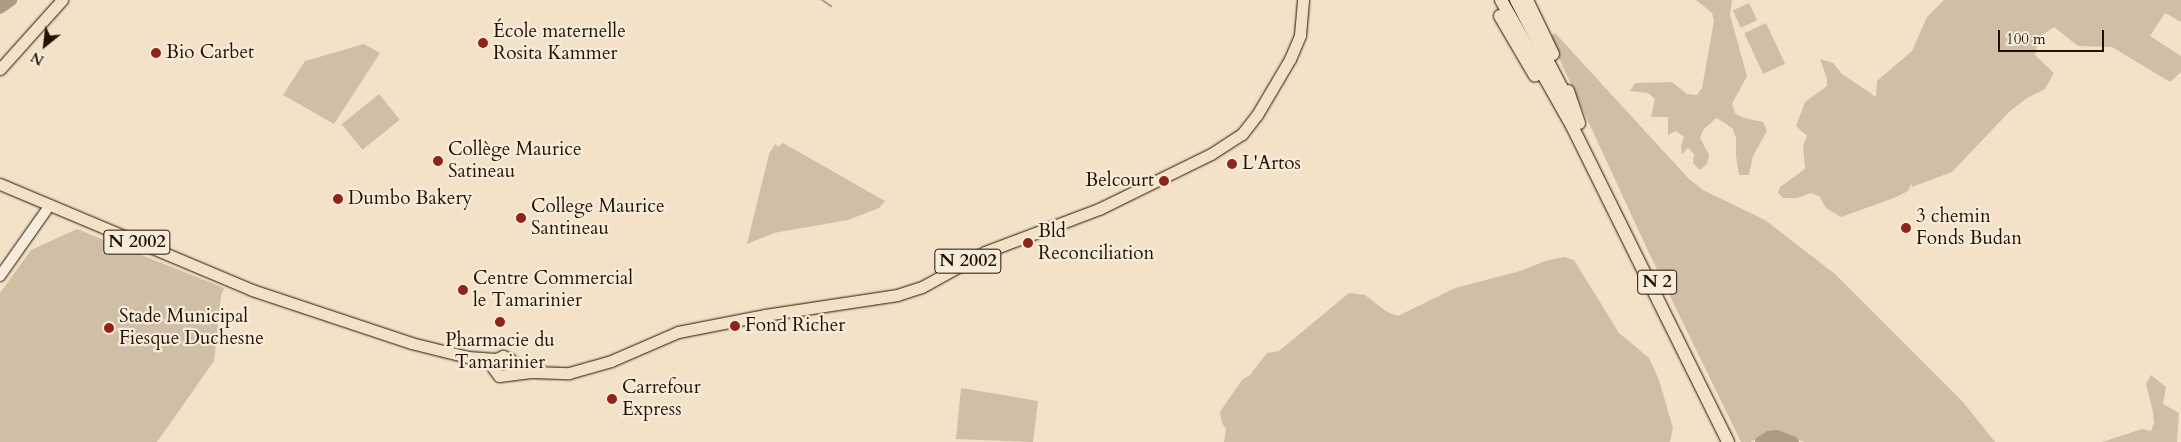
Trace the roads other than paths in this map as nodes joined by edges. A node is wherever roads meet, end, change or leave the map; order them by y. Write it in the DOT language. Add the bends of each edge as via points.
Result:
graph roads {
  1 [pos="62,0"];
  2 [pos="1303,0"];
  3 [pos="1492,0"];
  4 [pos="1501,0"];
  5 [pos="1516,0"];
  6 [pos="1527,0"];
  7 [pos="0,70"];
  8 [pos="1575,124"];
  9 [pos="0,184"];
  10 [pos="50,206"];
  11 [pos="0,276"];
  12 [pos="513,362"];
  13 [pos="495,365"];
  14 [pos="533,372"];
  15 [pos="510,374"];
  16 [pos="1728,442"];
  17 [pos="1734,442"];
  1 -- 7 [label="main road"];
  2 -- 14 [label="main road, N 2002" via="1300,35 1290,59 1242,134 1211,154 1099,209 985,252 922,287 897,295 715,324 678,332 588,368 560,374"];
  3 -- 8 [label="highway" via="1522,56"];
  4 -- 8 [label="highway, N 2"];
  5 -- 8 [label="highway, N 2"];
  6 -- 8 [label="highway" via="1576,108"];
  8 -- 16 [label="highway, N 2"];
  8 -- 17 [label="highway, N 2"];
  9 -- 10 [label="main road, N 2002"];
  10 -- 11 [label="street"];
  10 -- 13 [label="main road, N 2002" via="252,290 381,334"];
  12 -- 13 [label="main road" via="505,356"];
  12 -- 14 [label="main road, N 2002"];
  12 -- 15 [label="main road" via="514,369"];
  13 -- 15 [label="main road" via="502,377"];
  14 -- 15 [label="main road, N 2002"];
}
